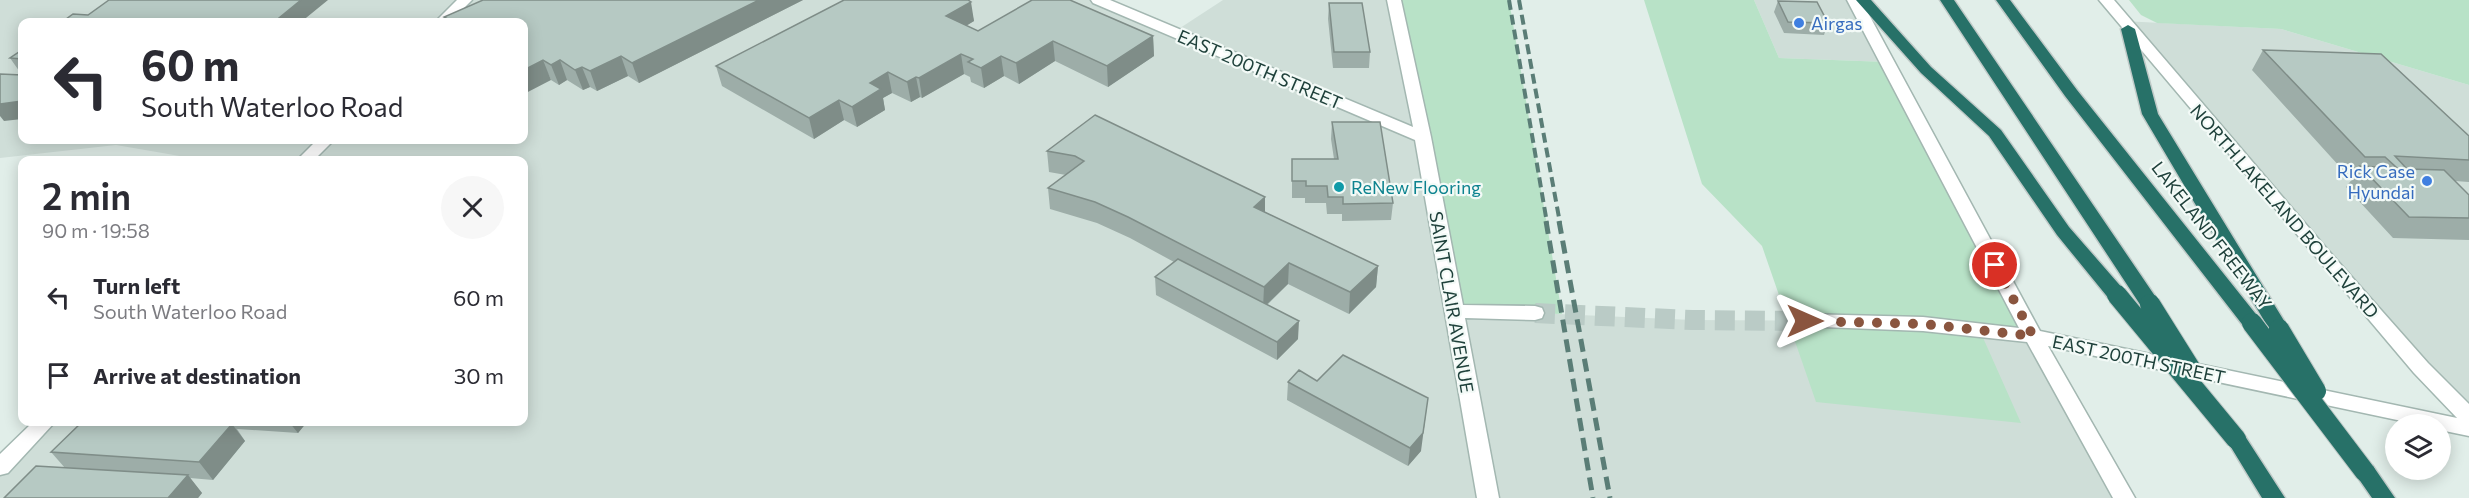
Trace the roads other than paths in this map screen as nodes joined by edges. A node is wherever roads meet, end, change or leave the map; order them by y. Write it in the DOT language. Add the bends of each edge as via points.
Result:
graph roads {
  1 [pos="465,0"];
  2 [pos="1098,0"];
  3 [pos="1394,0"];
  4 [pos="1854,0"];
  5 [pos="1863,0"];
  6 [pos="1947,0"];
  7 [pos="2003,0"];
  8 [pos="2106,0"];
  9 [pos="446,18"];
  10 [pos="2128,29"];
  11 [pos="1423,137"];
  12 [pos="322,144"];
  13 [pos="309,156"];
  14 [pos="1454,311"];
  15 [pos="1535,313"];
  16 [pos="1805,321"];
  17 [pos="2033,336"];
  18 [pos="2469,417"];
  19 [pos="41,426"];
  20 [pos="2469,428"];
  21 [pos="2236,439"];
  22 [pos="0,467"];
  23 [pos="2366,472"];
  24 [pos="1488,498"];
  25 [pos="2124,498"];
  26 [pos="2274,498"];
  27 [pos="2384,498"];
  1 -- 9 [label="street"];
  2 -- 11 [label="street, EAST 200TH STREET"];
  3 -- 11 [label="street, SAINT CLAIR AVENUE"];
  4 -- 17 [label="street"];
  5 -- 21 [label="highway, bridge" via="1926,70 1995,133 2063,231"];
  6 -- 21 [label="highway, bridge"];
  7 -- 23 [label="highway, LAKELAND FREEWAY, bridge"];
  8 -- 10 [label="street, NORTH LAKELAND BOULEVARD"];
  10 -- 18 [label="street, NORTH LAKELAND BOULEVARD" via="2406,350"];
  10 -- 23 [label="highway, bridge" via="2150,114"];
  11 -- 14 [label="street, SAINT CLAIR AVENUE"];
  12 -- 13 [label="street"];
  14 -- 15 [label="street"];
  14 -- 24 [label="street, SAINT CLAIR AVENUE"];
  16 -- 17 [label="street, EAST 200TH STREET" via="1923,324"];
  17 -- 20 [label="street, EAST 200TH STREET"];
  17 -- 25 [label="street"];
  19 -- 22 [label="street"];
  21 -- 26 [label="highway"];
  23 -- 27 [label="highway, LAKELAND FREEWAY"];
}
